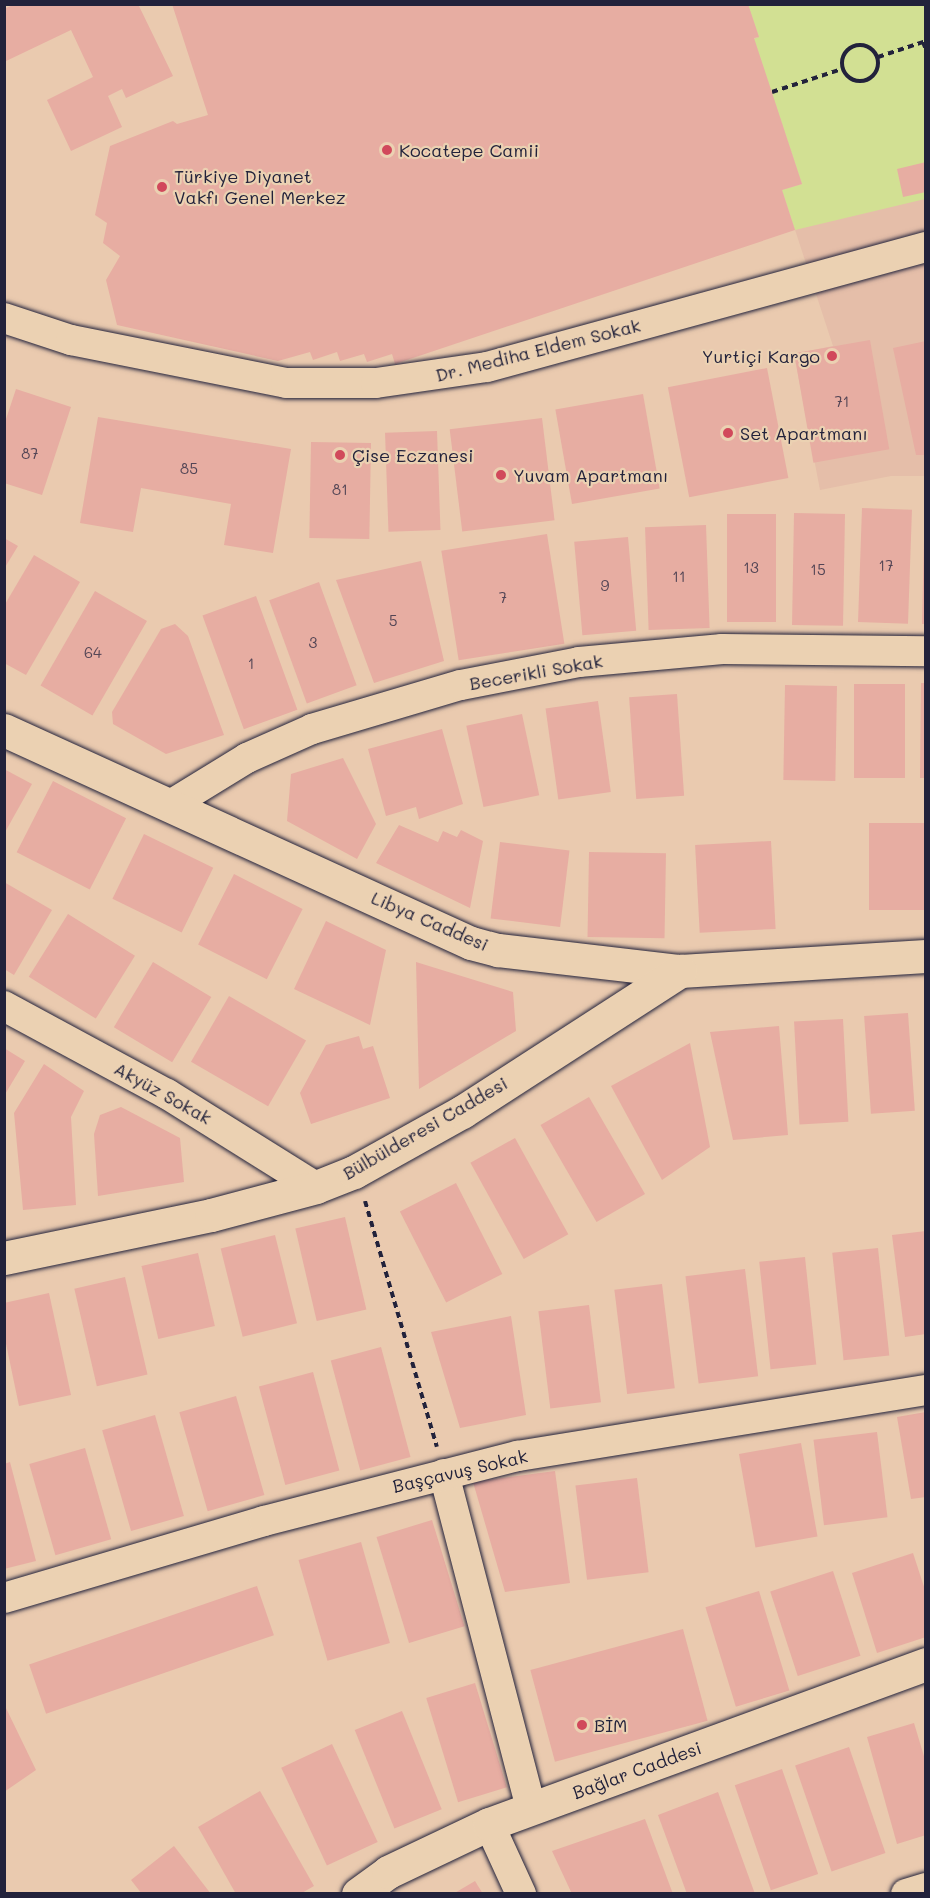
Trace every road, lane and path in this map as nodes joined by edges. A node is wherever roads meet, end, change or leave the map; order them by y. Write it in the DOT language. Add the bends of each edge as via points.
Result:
graph roads {
  1 [pos="924,42"];
  2 [pos="926,50"];
  3 [pos="878,57"];
  4 [pos="842,69"];
  5 [pos="772,92"];
  6 [pos="926,247"];
  7 [pos="4,318"];
  8 [pos="926,651"];
  9 [pos="4,730"];
  10 [pos="172,804"];
  11 [pos="926,956"];
  12 [pos="680,971"];
  13 [pos="4,1006"];
  14 [pos="354,1172"];
  15 [pos="316,1187"];
  16 [pos="4,1258"];
  17 [pos="926,1390"];
  18 [pos="444,1474"];
  19 [pos="4,1598"];
  20 [pos="926,1664"];
  21 [pos="531,1808"];
  22 [pos="489,1824"];
  23 [pos="926,1888"];
  24 [pos="358,1893"];
  25 [pos="520,1893"];
  26 [pos="906,1893"];
  1 -- 2 [label="path"];
  1 -- 3 [label="path"];
  3 -- 4 [label="path" via="871,48 854,45 845,52"];
  3 -- 4 [label="path" via="878,69 866,81 849,78"];
  4 -- 5 [label="path"];
  6 -- 7 [label="street, Dr. Mediha Eldem Sokak" via="487,367 376,383 286,383 71,340"];
  8 -- 10 [label="street, Becerikli Sokak" via="722,649 579,662 461,685 312,729 247,758"];
  9 -- 10 [label="main road, Libya Caddesi"];
  10 -- 12 [label="main road, Libya Caddesi" via="471,943"];
  11 -- 12 [label="main road, Libya Caddesi"];
  12 -- 14 [label="main road, Bülbülderesi Caddesi" via="462,1112"];
  13 -- 15 [label="street, Akyüz Sokak" via="167,1094"];
  14 -- 15 [label="main road, Bülbülderesi Caddesi"];
  14 -- 18 [label="path" via="380,1240"];
  15 -- 16 [label="main road, Bülbülderesi Caddesi" via="111,1238"];
  17 -- 18 [label="street, Başçavuş Sokak" via="530,1454"];
  18 -- 19 [label="street, Başçavuş Sokak"];
  18 -- 21 [label="street"];
  20 -- 21 [label="main road, Bağlar Caddesi"];
  21 -- 22 [label="main road, Bağlar Caddesi"];
  22 -- 24 [label="main road, Bağlar Caddesi" via="388,1872"];
  22 -- 25 [label="street"];
  23 -- 26 [label="street"];
}
